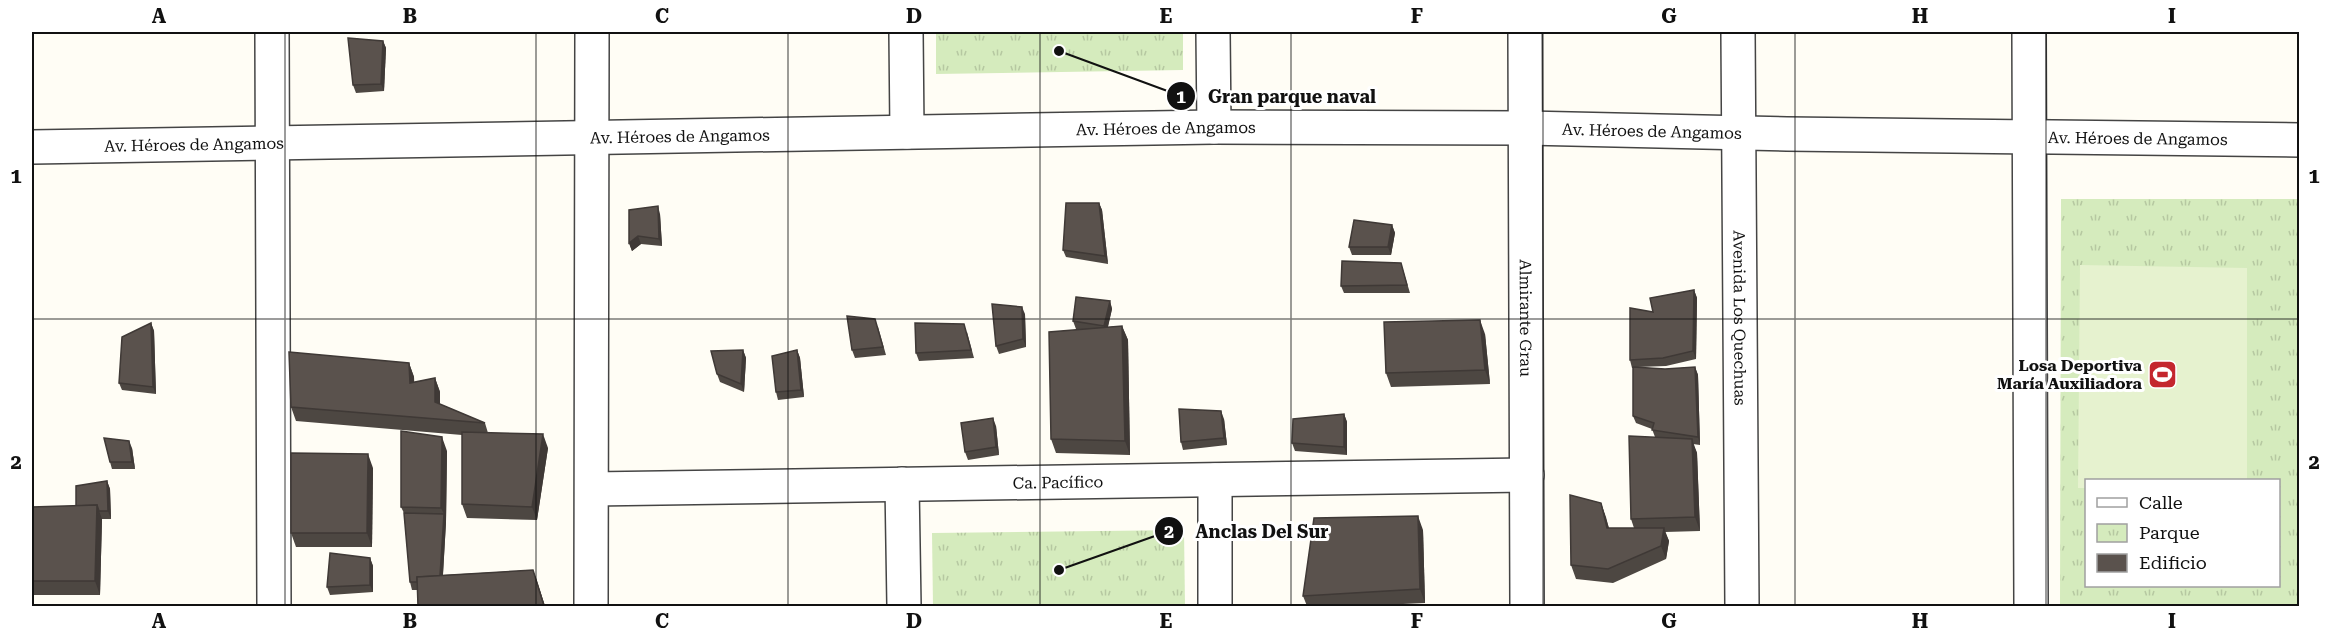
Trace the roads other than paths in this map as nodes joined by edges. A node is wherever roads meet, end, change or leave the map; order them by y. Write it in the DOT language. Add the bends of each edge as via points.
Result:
graph roads {
  1 [pos="272,32"];
  2 [pos="592,32"];
  3 [pos="906,32"];
  4 [pos="1213,32"];
  5 [pos="1525,32"];
  6 [pos="1738,32"];
  7 [pos="2029,32"];
  8 [pos="1214,127"];
  9 [pos="1527,128"];
  10 [pos="907,132"];
  11 [pos="1738,133"];
  12 [pos="2030,135"];
  13 [pos="592,138"];
  14 [pos="2300,140"];
  15 [pos="272,142"];
  16 [pos="32,147"];
  17 [pos="1527,475"];
  18 [pos="1215,480"];
  19 [pos="902,484"];
  20 [pos="592,489"];
  21 [pos="274,606"];
  22 [pos="591,606"];
  23 [pos="904,606"];
  24 [pos="1215,606"];
  25 [pos="1527,606"];
  26 [pos="1742,606"];
  27 [pos="2031,606"];
  1 -- 15 [label="street"];
  2 -- 13 [label="street"];
  3 -- 10 [label="street"];
  4 -- 8 [label="street"];
  5 -- 9 [label="street, Almirante Grau"];
  6 -- 11 [label="street, Avenida Los Quechuas"];
  7 -- 12 [label="street"];
  8 -- 9 [label="street, Av. Héroes de Angamos"];
  8 -- 10 [label="street, Av. Héroes de Angamos"];
  9 -- 11 [label="street, Av. Héroes de Angamos"];
  9 -- 17 [label="street, Almirante Grau"];
  10 -- 13 [label="street, Av. Héroes de Angamos"];
  11 -- 12 [label="street, Av. Héroes de Angamos"];
  11 -- 26 [label="street, Avenida Los Quechuas"];
  12 -- 14 [label="street, Av. Héroes de Angamos"];
  12 -- 27 [label="street"];
  13 -- 15 [label="street, Av. Héroes de Angamos"];
  13 -- 20 [label="street"];
  15 -- 16 [label="street, Av. Héroes de Angamos"];
  15 -- 21 [label="street"];
  17 -- 18 [label="street, Ca. Pacífico"];
  17 -- 25 [label="street, Almirante Grau"];
  18 -- 19 [label="street, Ca. Pacífico"];
  18 -- 24 [label="street"];
  19 -- 20 [label="street, Ca. Pacífico"];
  19 -- 23 [label="street"];
  20 -- 22 [label="street"];
}
